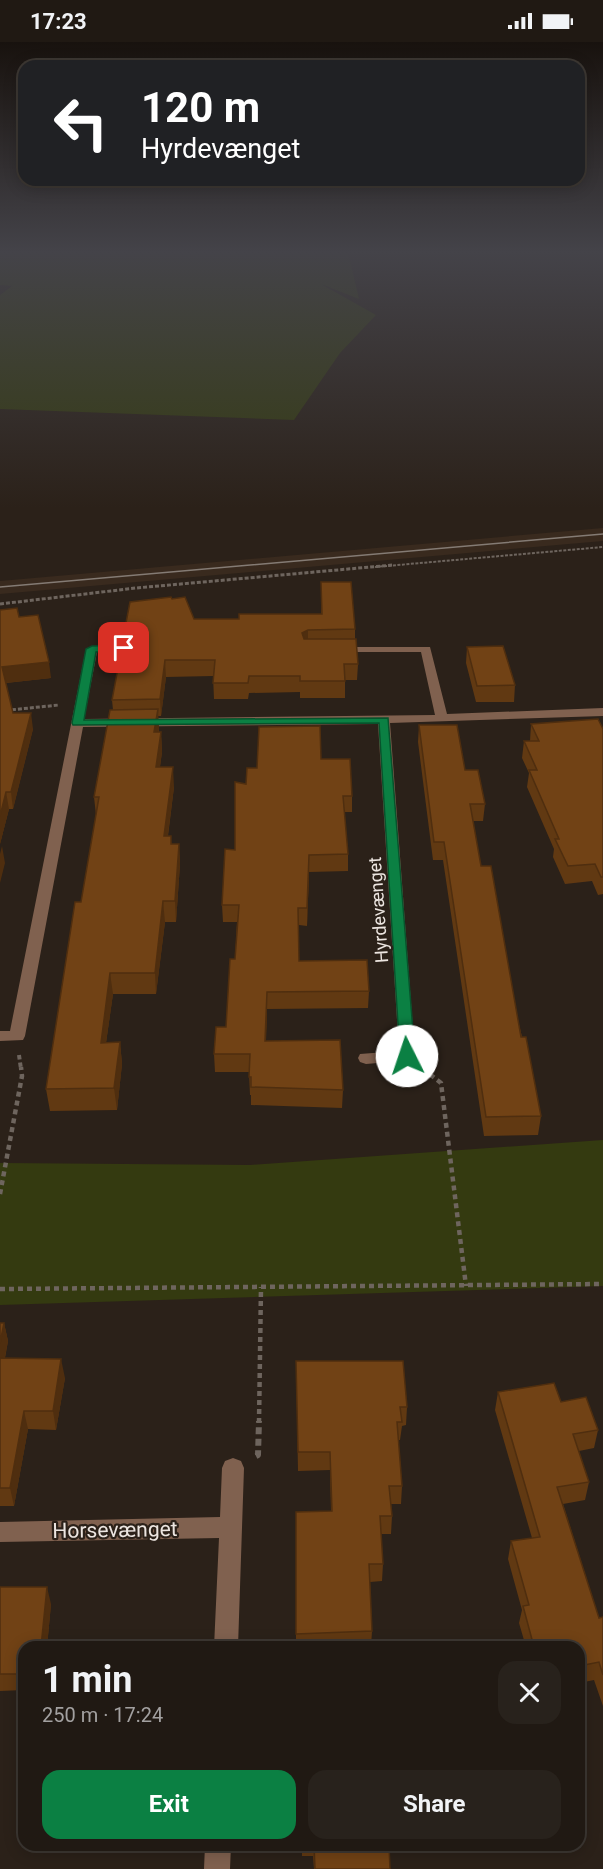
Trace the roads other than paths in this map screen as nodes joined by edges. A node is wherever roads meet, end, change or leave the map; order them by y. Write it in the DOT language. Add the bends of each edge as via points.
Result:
graph roads {
  1 [pos="124,648"];
  2 [pos="332,650"];
  3 [pos="603,712"];
  4 [pos="442,719"];
  5 [pos="384,720"];
  6 [pos="77,723"];
  7 [pos="0,1036"];
  8 [pos="366,1058"];
  9 [pos="233,1468"];
  10 [pos="230,1527"];
  11 [pos="0,1532"];
  12 [pos="226,1641"];
  13 [pos="218,1851"];
  14 [pos="217,1869"];
  1 -- 6 [label="street" via="92,649"];
  2 -- 4 [label="street" via="426,649"];
  3 -- 4 [label="street"];
  4 -- 5 [label="street"];
  5 -- 6 [label="street"];
  5 -- 8 [label="street, Hyrdevænget" via="407,1056"];
  6 -- 7 [label="street" via="17,1036"];
  9 -- 10 [label="street"];
  10 -- 11 [label="street, Horsevænget"];
  10 -- 12 [label="street"];
  13 -- 14 [label="street"];
}
